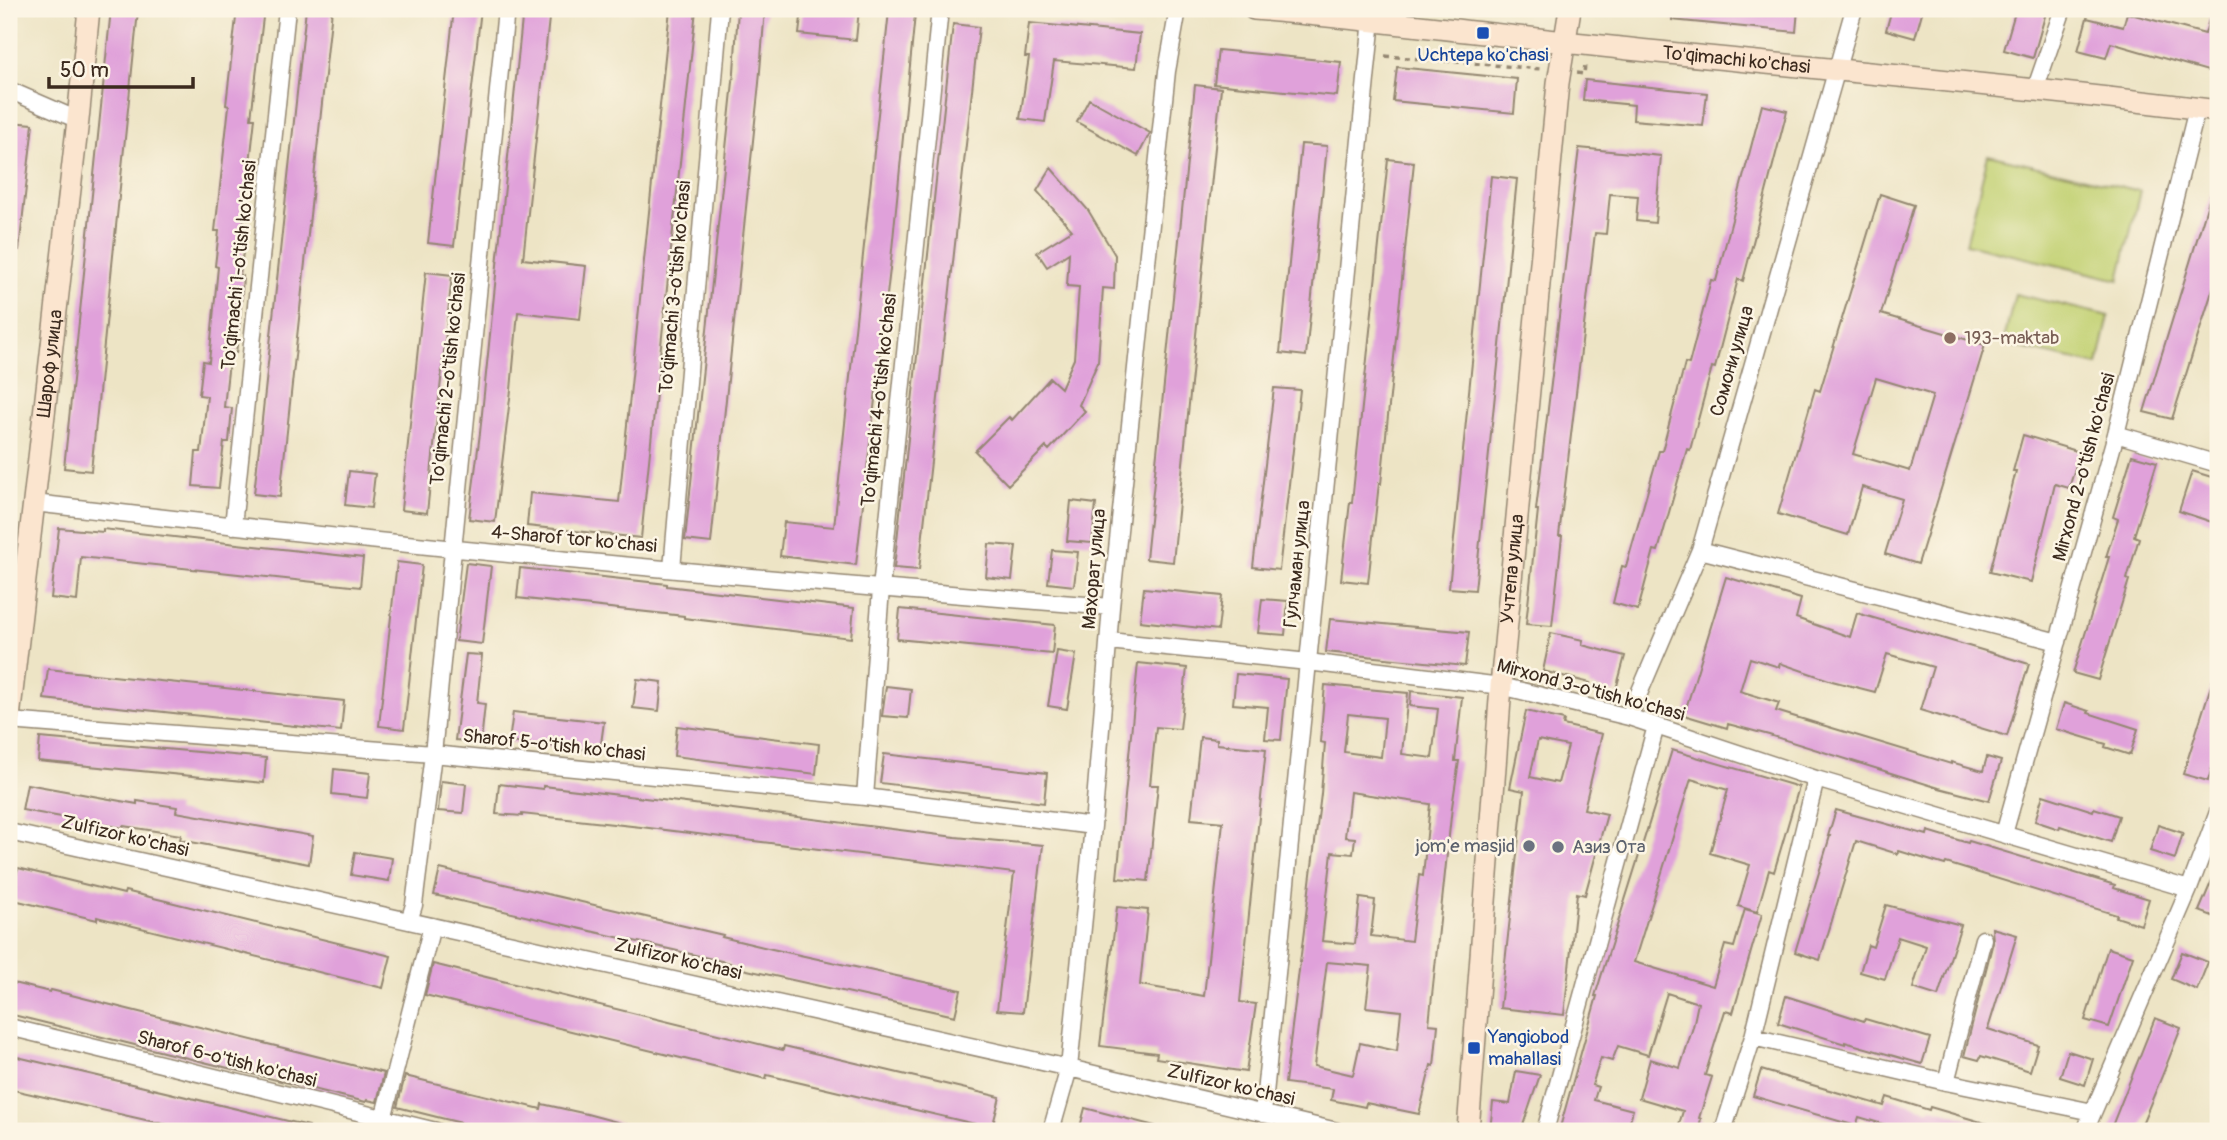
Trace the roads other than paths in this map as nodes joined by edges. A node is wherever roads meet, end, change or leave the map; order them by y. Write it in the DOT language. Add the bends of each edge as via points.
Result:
graph roads {
  1 [pos="89,9"];
  2 [pos="286,9"];
  3 [pos="506,9"];
  4 [pos="720,9"];
  5 [pos="940,9"];
  6 [pos="1178,9"];
  7 [pos="1254,9"];
  8 [pos="1570,9"];
  9 [pos="1854,9"];
  10 [pos="2063,9"];
  11 [pos="1372,19"];
  12 [pos="1564,41"];
  13 [pos="1837,69"];
  14 [pos="9,90"];
  15 [pos="2035,90"];
  16 [pos="2208,110"];
  17 [pos="78,120"];
  18 [pos="2116,434"];
  19 [pos="2218,464"];
  20 [pos="34,503"];
  21 [pos="233,526"];
  22 [pos="452,548"];
  23 [pos="1700,550"];
  24 [pos="672,569"];
  25 [pos="16,588"];
  26 [pos="881,589"];
  27 [pos="1111,607"];
  28 [pos="1109,640"];
  29 [pos="2058,642"];
  30 [pos="1308,662"];
  31 [pos="1501,686"];
  32 [pos="1629,718"];
  33 [pos="9,720"];
  34 [pos="1656,726"];
  35 [pos="433,754"];
  36 [pos="1816,779"];
  37 [pos="865,797"];
  38 [pos="2218,812"];
  39 [pos="1093,826"];
  40 [pos="9,832"];
  41 [pos="2004,834"];
  42 [pos="2189,889"];
  43 [pos="409,921"];
  44 [pos="432,926"];
  45 [pos="1983,939"];
  46 [pos="9,1027"];
  47 [pos="1753,1037"];
  48 [pos="1069,1068"];
  49 [pos="1946,1082"];
  50 [pos="2093,1112"];
  51 [pos="1262,1114"];
  52 [pos="382,1125"];
  53 [pos="436,1131"];
  54 [pos="1051,1131"];
  55 [pos="1337,1131"];
  56 [pos="1468,1131"];
  57 [pos="1545,1131"];
  58 [pos="1723,1131"];
  59 [pos="2085,1131"];
  1 -- 17 [label="street, Шароф улица"];
  2 -- 21 [label="street, To'qimachi 1-o'tish ko'chasi"];
  3 -- 22 [label="street, To'qimachi 2-o'tish ko'chasi"];
  4 -- 24 [label="street, To'qimachi 3-o'tish ko'chasi"];
  5 -- 26 [label="street, To'qimachi 4-o'tish ko'chasi"];
  6 -- 27 [label="street, Махорат улица" via="1165,85"];
  7 -- 11 [label="street, To'qimachi ko'chasi"];
  8 -- 12 [label="street, Учтепа улица"];
  9 -- 13 [label="street, Сомони улица"];
  10 -- 15 [label="street"];
  11 -- 12 [label="street, To'qimachi ko'chasi"];
  11 -- 30 [label="street, Гулчаман улица"];
  12 -- 13 [label="street, To'qimachi ko'chasi"];
  12 -- 31 [label="street, Учтепа улица"];
  13 -- 15 [label="street, To'qimachi ko'chasi"];
  13 -- 23 [label="street, Сомони улица"];
  14 -- 17 [label="street"];
  15 -- 16 [label="street, To'qimachi ko'chasi"];
  16 -- 18 [label="street, Mirxond 2-o'tish ko'chasi"];
  17 -- 20 [label="street, Шароф улица"];
  18 -- 19 [label="street"];
  18 -- 29 [label="street, Mirxond 2-o'tish ko'chasi"];
  20 -- 21 [label="street, 4-Sharof tor ko'chasi"];
  20 -- 25 [label="street, Шароф улица"];
  21 -- 22 [label="street, 4-Sharof tor ko'chasi"];
  22 -- 24 [label="street, 4-Sharof tor ko'chasi"];
  22 -- 35 [label="street, To'qimachi 2-o'tish ko'chasi"];
  23 -- 29 [label="street"];
  23 -- 32 [label="street, Сомони улица"];
  24 -- 26 [label="street, 4-Sharof tor ko'chasi"];
  25 -- 33 [label="street, Шароф улица"];
  26 -- 27 [label="street, 4-Sharof tor ko'chasi"];
  26 -- 37 [label="street, To'qimachi 4-o'tish ko'chasi"];
  27 -- 28 [label="street, Махорат улица"];
  28 -- 30 [label="street"];
  28 -- 39 [label="street, Махорат улица"];
  29 -- 41 [label="street, Mirxond 2-o'tish ko'chasi"];
  30 -- 31 [label="street, Mirxond 3-o'tish ko'chasi"];
  30 -- 51 [label="street, Гулчаман улица"];
  31 -- 32 [label="street, Mirxond 3-o'tish ko'chasi"];
  31 -- 56 [label="street, Учтепа улица"];
  32 -- 34 [label="street, Mirxond 3-o'tish ko'chasi"];
  33 -- 35 [label="street, Sharof 5-o'tish ko'chasi"];
  34 -- 36 [label="street, Mirxond 3-o'tish ko'chasi"];
  34 -- 57 [label="street"];
  35 -- 37 [label="street, Sharof 5-o'tish ko'chasi"];
  35 -- 43 [label="street, To'qimachi 2-o'tish ko'chasi"];
  36 -- 41 [label="street, Mirxond 3-o'tish ko'chasi"];
  36 -- 47 [label="street"];
  37 -- 39 [label="street, Sharof 5-o'tish ko'chasi"];
  38 -- 42 [label="street"];
  39 -- 48 [label="street, Махорат улица"];
  40 -- 43 [label="street, Zulfizor ko'chasi"];
  41 -- 42 [label="street, Mirxond 3-o'tish ko'chasi"];
  42 -- 50 [label="street"];
  43 -- 44 [label="street, Zulfizor ko'chasi"];
  44 -- 48 [label="street, Zulfizor ko'chasi"];
  44 -- 52 [label="street"];
  45 -- 49 [label="street"];
  46 -- 52 [label="street, Sharof 6-o'tish ko'chasi"];
  47 -- 49 [label="street"];
  47 -- 58 [label="street"];
  48 -- 51 [label="street, Zulfizor ko'chasi"];
  48 -- 54 [label="street, Махорат улица"];
  49 -- 50 [label="street"];
  50 -- 59 [label="street"];
  51 -- 55 [label="street, Zulfizor ko'chasi"];
  52 -- 53 [label="street, Sharof 6-o'tish ko'chasi"];
}
